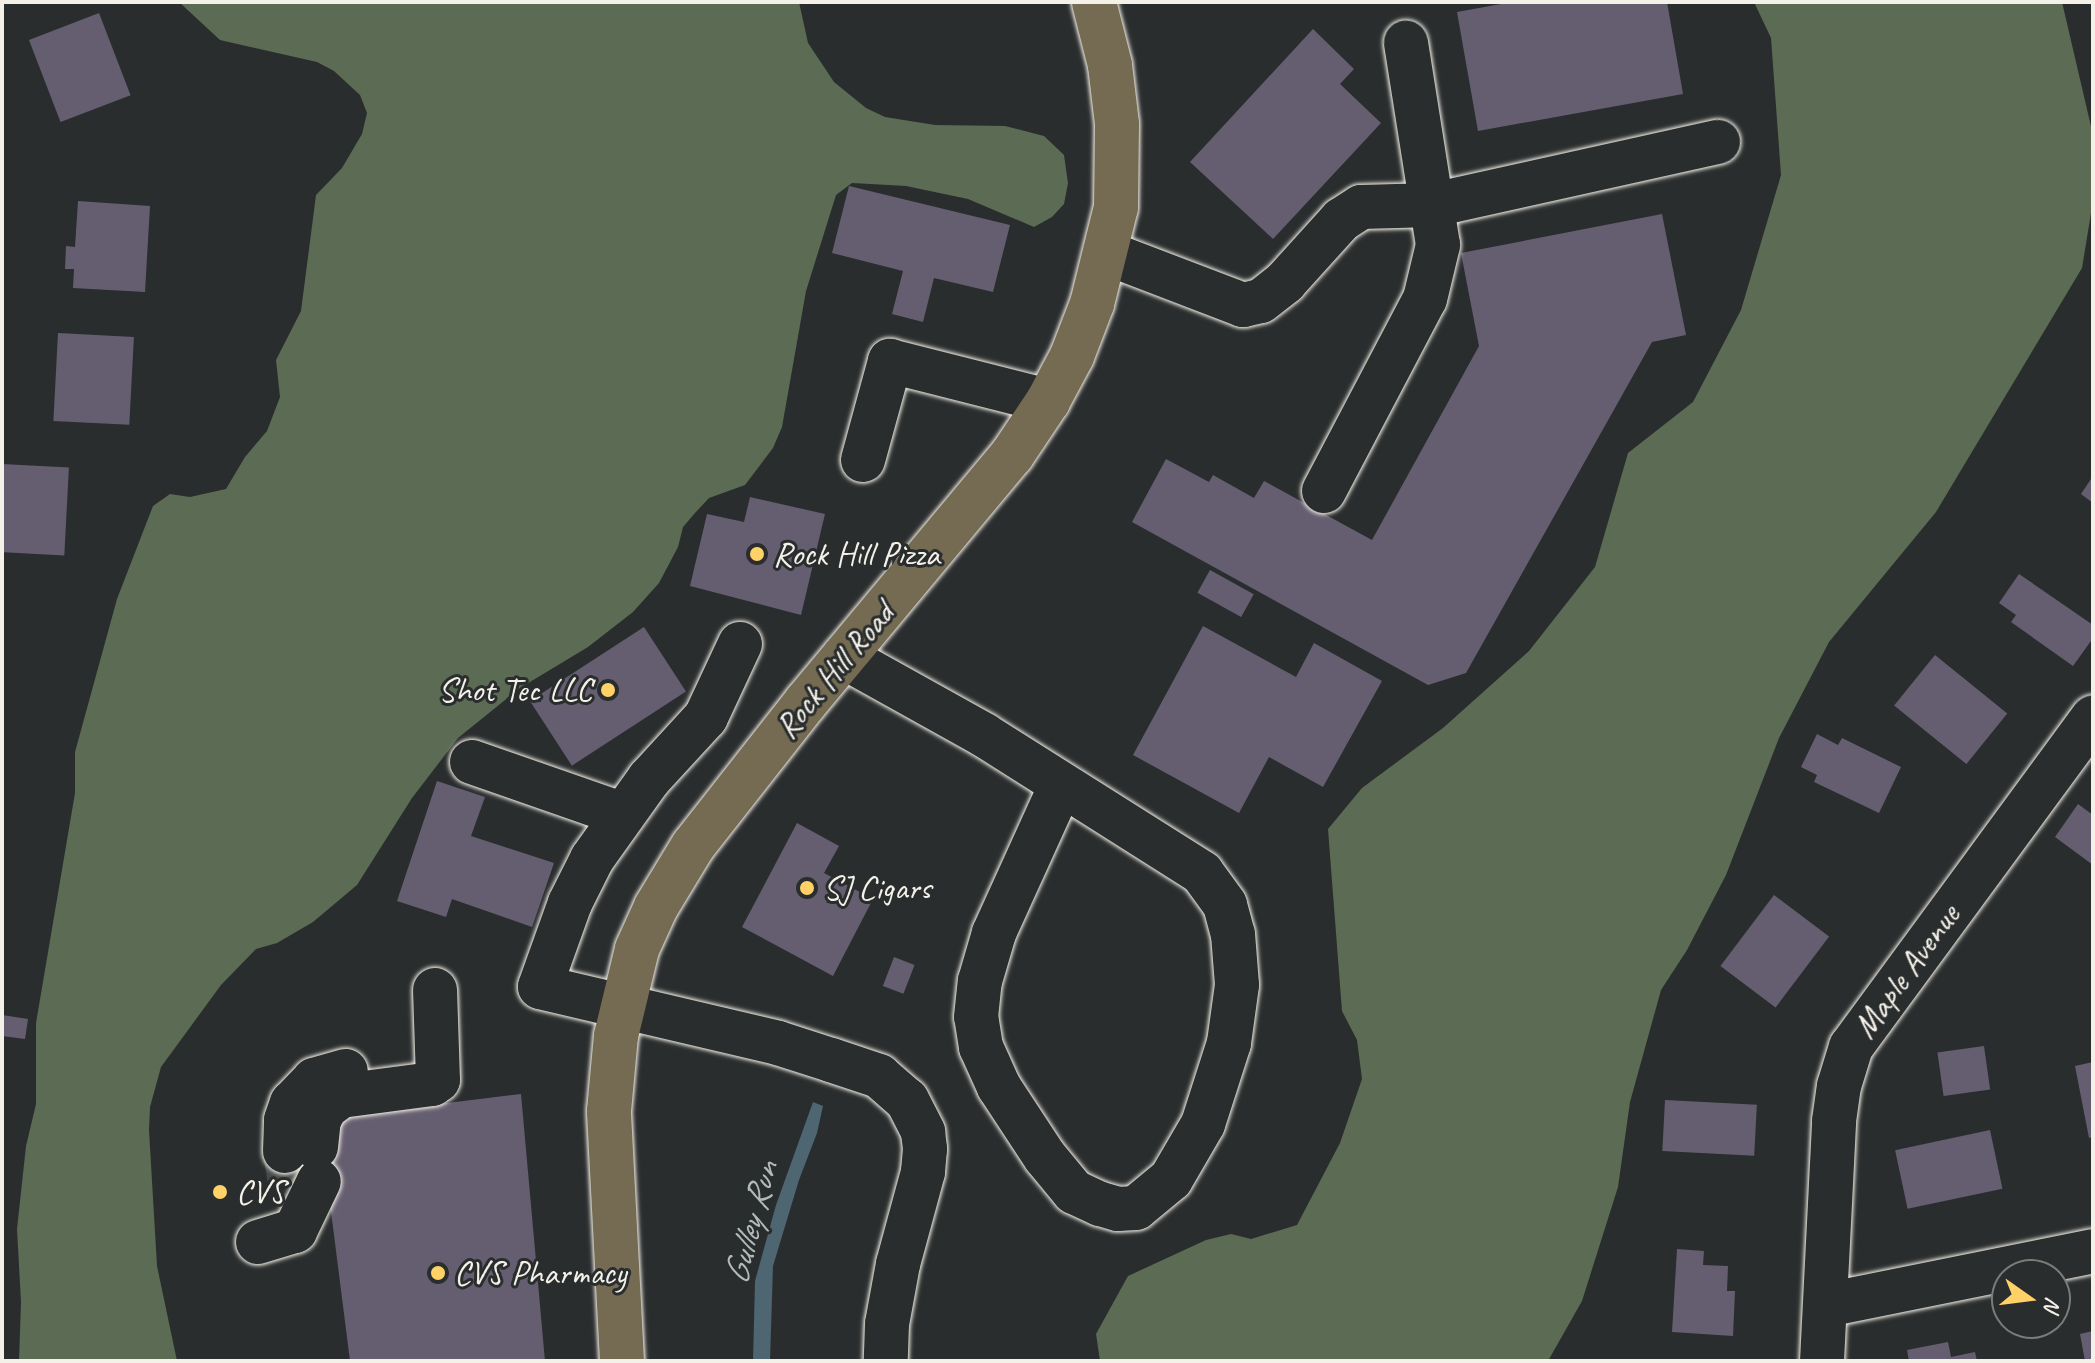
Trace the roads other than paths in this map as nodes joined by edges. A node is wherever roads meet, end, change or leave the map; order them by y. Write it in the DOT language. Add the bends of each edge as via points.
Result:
graph roads {
  1 [pos="1094,2"];
  2 [pos="1406,43"];
  3 [pos="1718,142"];
  4 [pos="1433,205"];
  5 [pos="1107,253"];
  6 [pos="1048,401"];
  7 [pos="863,460"];
  8 [pos="1324,491"];
  9 [pos="740,644"];
  10 [pos="844,657"];
  11 [pos="2093,717"];
  12 [pos="472,762"];
  13 [pos="1061,785"];
  14 [pos="621,814"];
  15 [pos="435,990"];
  16 [pos="622,1006"];
  17 [pos="258,1242"];
  18 [pos="2093,1251"];
  19 [pos="1826,1305"];
  20 [pos="622,1361"];
  21 [pos="886,1361"];
  22 [pos="1822,1361"];
  1 -- 5 [label="main road, Rock Hill Road" via="1110,65 1117,124 1116,207"];
  2 -- 4 [label="street"];
  3 -- 4 [label="street"];
  4 -- 5 [label="street" via="1361,207 1341,220 1285,282 1261,301 1243,305"];
  4 -- 8 [label="street" via="1438,245 1425,299"];
  5 -- 6 [label="main road, Rock Hill Road" via="1072,356"];
  6 -- 7 [label="street" via="890,361"];
  6 -- 10 [label="main road, Rock Hill Road" via="1012,455"];
  9 -- 14 [label="street" via="706,717"];
  10 -- 13 [label="street"];
  10 -- 16 [label="main road, Rock Hill Road" via="725,802 672,879 637,949"];
  11 -- 19 [label="street, Maple Avenue" via="1851,1047 1834,1121"];
  12 -- 14 [label="street"];
  13 -- 13 [label="street" via="994,933 977,1005 981,1047 999,1087 1074,1192 1118,1209 1136,1208 1171,1179 1203,1124 1229,1043 1237,985 1233,934 1225,905 1202,873"];
  14 -- 16 [label="street" via="570,903 540,987"];
  15 -- 17 [label="street" via="441,1073 432,1084 341,1096 325,1108 303,1175 295,1231"];
  16 -- 20 [label="main road, Rock Hill Road" via="609,1135"];
  16 -- 21 [label="street" via="778,1043 863,1070 894,1086 907,1100 925,1149 898,1264"];
  18 -- 19 [label="street"];
  19 -- 22 [label="street, Maple Avenue"];
}
